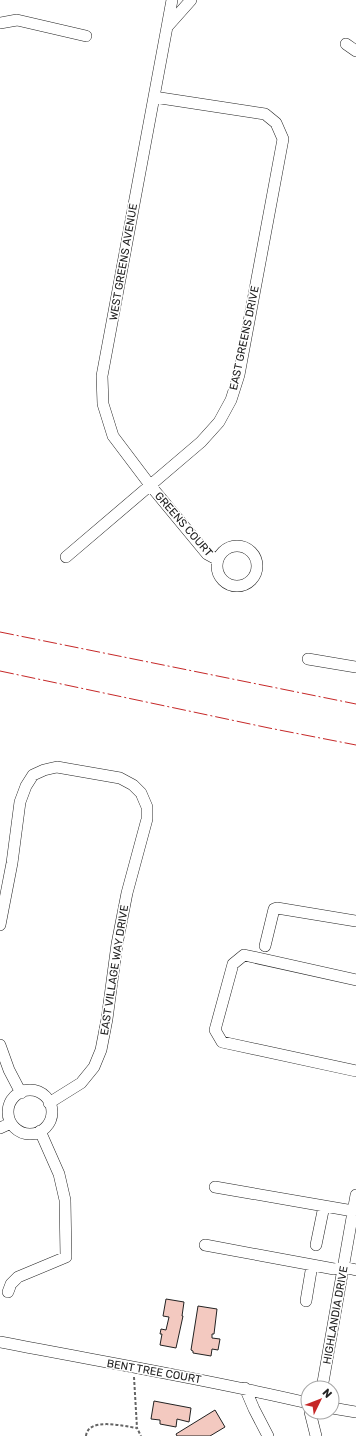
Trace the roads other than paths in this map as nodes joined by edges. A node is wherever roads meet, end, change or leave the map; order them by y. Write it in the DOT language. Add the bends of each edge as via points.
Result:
graph roads {
  1 [pos="172,0"];
  2 [pos="192,0"];
  3 [pos="0,23"];
  4 [pos="167,27"];
  5 [pos="86,36"];
  6 [pos="346,44"];
  7 [pos="356,51"];
  8 [pos="154,97"];
  9 [pos="150,485"];
  10 [pos="66,557"];
  11 [pos="218,560"];
  12 [pos="308,659"];
  13 [pos="356,667"];
  14 [pos="356,921"];
  15 [pos="0,925"];
  16 [pos="265,946"];
  17 [pos="356,980"];
  18 [pos="0,1045"];
  19 [pos="356,1071"];
  20 [pos="21,1093"];
  21 [pos="49,1103"];
  22 [pos="11,1123"];
  23 [pos="0,1128"];
  24 [pos="40,1131"];
  25 [pos="215,1187"];
  26 [pos="356,1195"];
  27 [pos="324,1206"];
  28 [pos="353,1211"];
  29 [pos="316,1245"];
  30 [pos="205,1246"];
  31 [pos="351,1246"];
  32 [pos="312,1265"];
  33 [pos="343,1268"];
  34 [pos="356,1270"];
  35 [pos="8,1292"];
  36 [pos="306,1301"];
  37 [pos="0,1342"];
  38 [pos="323,1380"];
  39 [pos="245,1388"];
  40 [pos="300,1401"];
  41 [pos="340,1409"];
  42 [pos="356,1412"];
  43 [pos="312,1420"];
  44 [pos="268,1436"];
  45 [pos="316,1436"];
  1 -- 4 [label="street, WEST GREENS AVENUE"];
  2 -- 4 [label="street"];
  3 -- 5 [label="street" via="17,20"];
  4 -- 8 [label="street, WEST GREENS AVENUE"];
  6 -- 7 [label="street"];
  8 -- 9 [label="street, WEST GREENS AVENUE" via="102,376 103,404 113,436"];
  8 -- 9 [label="street, EAST GREENS DRIVE" via="265,114 276,123 283,139 239,375 231,400 219,422 201,442"];
  9 -- 10 [label="street, EAST GREENS DRIVE"];
  9 -- 11 [label="street, GREENS COURT" via="207,554"];
  12 -- 13 [label="street"];
  14 -- 16 [label="street" via="277,908 274,909"];
  15 -- 21 [label="street, EAST VILLAGE WAY DRIVE" via="20,802 33,775 57,767 120,778 141,793 147,806 147,820 116,944 101,1050 94,1067 81,1083"];
  17 -- 19 [label="street" via="244,955 232,964 215,1030 222,1042"];
  18 -- 20 [label="street"];
  20 -- 21 [label="street" via="36,1092 43,1095"];
  20 -- 22 [label="street" via="12,1100 9,1107"];
  21 -- 24 [label="street" via="51,1117 48,1125"];
  22 -- 23 [label="street"];
  22 -- 24 [label="street" via="25,1134"];
  24 -- 35 [label="street" via="59,1174 65,1200 66,1257 18,1277"];
  25 -- 27 [label="street"];
  26 -- 28 [label="street, HIGHLANDIA DRIVE"];
  27 -- 28 [label="street"];
  27 -- 29 [label="street"];
  28 -- 31 [label="street, HIGHLANDIA DRIVE"];
  30 -- 32 [label="street"];
  31 -- 33 [label="street, HIGHLANDIA DRIVE"];
  32 -- 33 [label="street"];
  32 -- 36 [label="street"];
  33 -- 34 [label="street"];
  33 -- 38 [label="street, HIGHLANDIA DRIVE"];
  37 -- 39 [label="street, BENT TREE COURT"];
  39 -- 40 [label="street, BENT TREE COURT"];
  39 -- 44 [label="street"];
  41 -- 42 [label="street"];
  43 -- 45 [label="street"];
}
